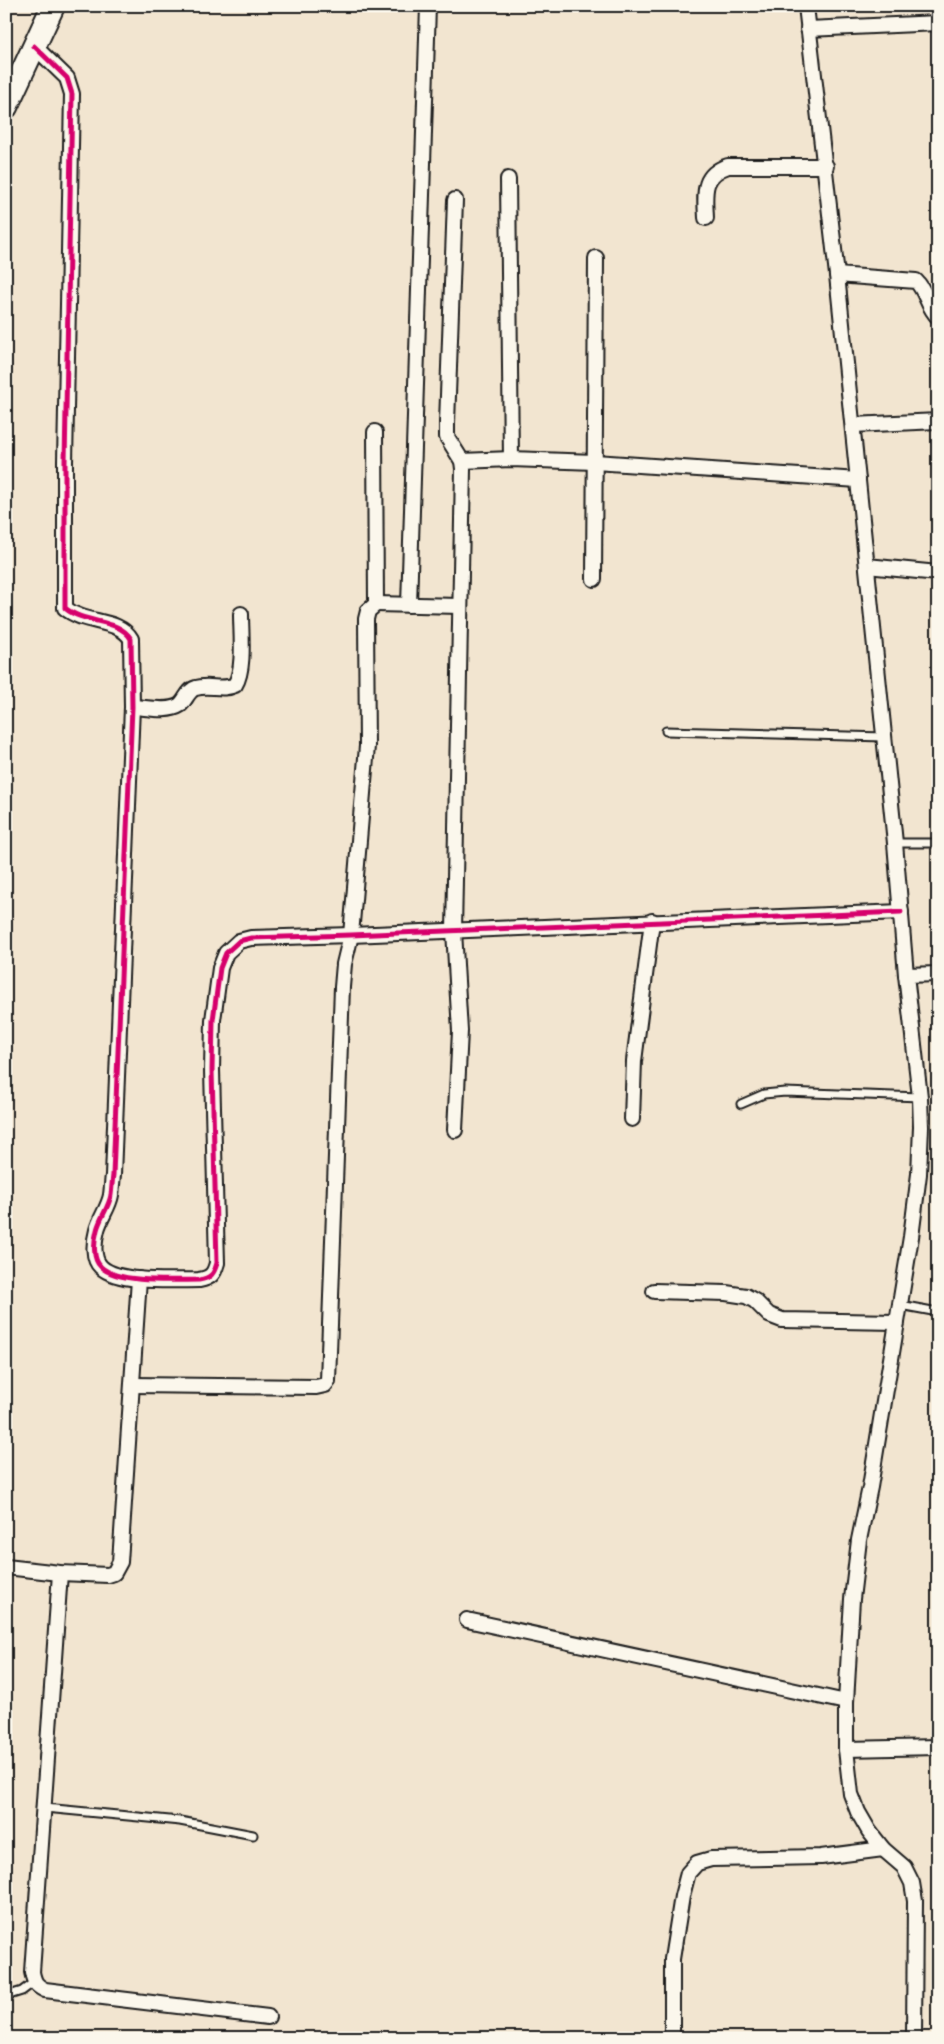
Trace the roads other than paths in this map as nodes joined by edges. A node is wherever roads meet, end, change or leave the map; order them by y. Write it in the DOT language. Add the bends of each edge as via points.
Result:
graph roads {
  1 [pos="53,6"];
  2 [pos="428,6"];
  3 [pos="806,6"];
  4 [pos="938,23"];
  5 [pos="808,29"];
  6 [pos="34,46"];
  7 [pos="6,107"];
  8 [pos="826,166"];
  9 [pos="508,179"];
  10 [pos="455,200"];
  11 [pos="706,218"];
  12 [pos="596,258"];
  13 [pos="838,275"];
  14 [pos="938,317"];
  15 [pos="938,421"];
  16 [pos="853,425"];
  17 [pos="375,432"];
  18 [pos="510,459"];
  19 [pos="462,461"];
  20 [pos="595,462"];
  21 [pos="858,480"];
  22 [pos="867,566"];
  23 [pos="938,573"];
  24 [pos="594,579"];
  25 [pos="376,604"];
  26 [pos="409,605"];
  27 [pos="460,606"];
  28 [pos="241,614"];
  29 [pos="132,707"];
  30 [pos="666,731"];
  31 [pos="884,737"];
  32 [pos="938,843"];
  33 [pos="895,844"];
  34 [pos="901,912"];
  35 [pos="652,921"];
  36 [pos="454,931"];
  37 [pos="351,935"];
  38 [pos="938,974"];
  39 [pos="906,975"];
  40 [pos="920,1097"];
  41 [pos="741,1104"];
  42 [pos="632,1119"];
  43 [pos="455,1130"];
  44 [pos="139,1279"];
  45 [pos="654,1291"];
  46 [pos="900,1305"];
  47 [pos="938,1312"];
  48 [pos="897,1322"];
  49 [pos="132,1385"];
  50 [pos="6,1567"];
  51 [pos="60,1572"];
  52 [pos="467,1620"];
  53 [pos="846,1702"];
  54 [pos="938,1747"];
  55 [pos="846,1749"];
  56 [pos="45,1808"];
  57 [pos="253,1835"];
  58 [pos="883,1849"];
  59 [pos="34,1982"];
  60 [pos="6,1996"];
  61 [pos="268,2017"];
  62 [pos="672,2038"];
  63 [pos="914,2038"];
  1 -- 6 [label="highway"];
  2 -- 26 [label="street"];
  3 -- 5 [label="street"];
  4 -- 5 [label="street"];
  5 -- 8 [label="street"];
  6 -- 7 [label="highway"];
  6 -- 29 [label="street" via="67,78 72,94 65,608 84,620 115,626 127,632 131,639"];
  8 -- 11 [label="street" via="728,166 718,169 712,173 705,194"];
  8 -- 13 [label="street"];
  9 -- 18 [label="street"];
  10 -- 19 [label="street" via="447,437"];
  12 -- 20 [label="street"];
  13 -- 14 [label="street" via="916,281"];
  13 -- 16 [label="street"];
  15 -- 16 [label="street"];
  16 -- 21 [label="street"];
  17 -- 25 [label="street"];
  18 -- 19 [label="street"];
  18 -- 20 [label="street"];
  19 -- 27 [label="street"];
  20 -- 21 [label="street"];
  20 -- 24 [label="street"];
  21 -- 22 [label="street"];
  22 -- 23 [label="street"];
  22 -- 31 [label="street"];
  25 -- 26 [label="street"];
  25 -- 37 [label="street" via="366,619 367,746"];
  26 -- 27 [label="street"];
  27 -- 36 [label="street"];
  28 -- 29 [label="street" via="240,666 235,685 192,689 174,708"];
  29 -- 44 [label="street" via="113,1175 111,1195 97,1229 95,1244 96,1258 101,1267 114,1274"];
  30 -- 31 [label="lane"];
  31 -- 33 [label="street"];
  32 -- 33 [label="lane"];
  33 -- 34 [label="street"];
  34 -- 35 [label="street"];
  34 -- 39 [label="street"];
  35 -- 36 [label="street"];
  35 -- 42 [label="street" via="634,1061"];
  36 -- 37 [label="street"];
  36 -- 43 [label="street" via="460,1031"];
  37 -- 44 [label="street" via="251,938 239,941 226,953 220,968 213,1020 217,1263 214,1273 208,1278"];
  37 -- 49 [label="street" via="342,987 328,1381 316,1387"];
  38 -- 39 [label="street"];
  39 -- 40 [label="street"];
  40 -- 41 [label="lane" via="785,1092 764,1094"];
  40 -- 46 [label="street" via="919,1174"];
  44 -- 49 [label="street"];
  45 -- 48 [label="street" via="746,1296 769,1315 782,1320"];
  46 -- 47 [label="lane"];
  46 -- 48 [label="street"];
  48 -- 53 [label="street" via="859,1540"];
  49 -- 51 [label="street" via="120,1562 114,1573 108,1575"];
  50 -- 51 [label="street"];
  51 -- 56 [label="street"];
  52 -- 53 [label="street"];
  53 -- 55 [label="street"];
  54 -- 55 [label="street"];
  55 -- 58 [label="street" via="851,1794 869,1832"];
  56 -- 57 [label="lane" via="180,1822"];
  56 -- 59 [label="street" via="32,1972"];
  58 -- 62 [label="street" via="821,1857 711,1859 697,1863 688,1873 684,1888 674,1950"];
  58 -- 63 [label="street" via="904,1866 912,1883 915,1901"];
  59 -- 60 [label="lane" via="22,1991"];
  59 -- 61 [label="street" via="46,1990"];
}
